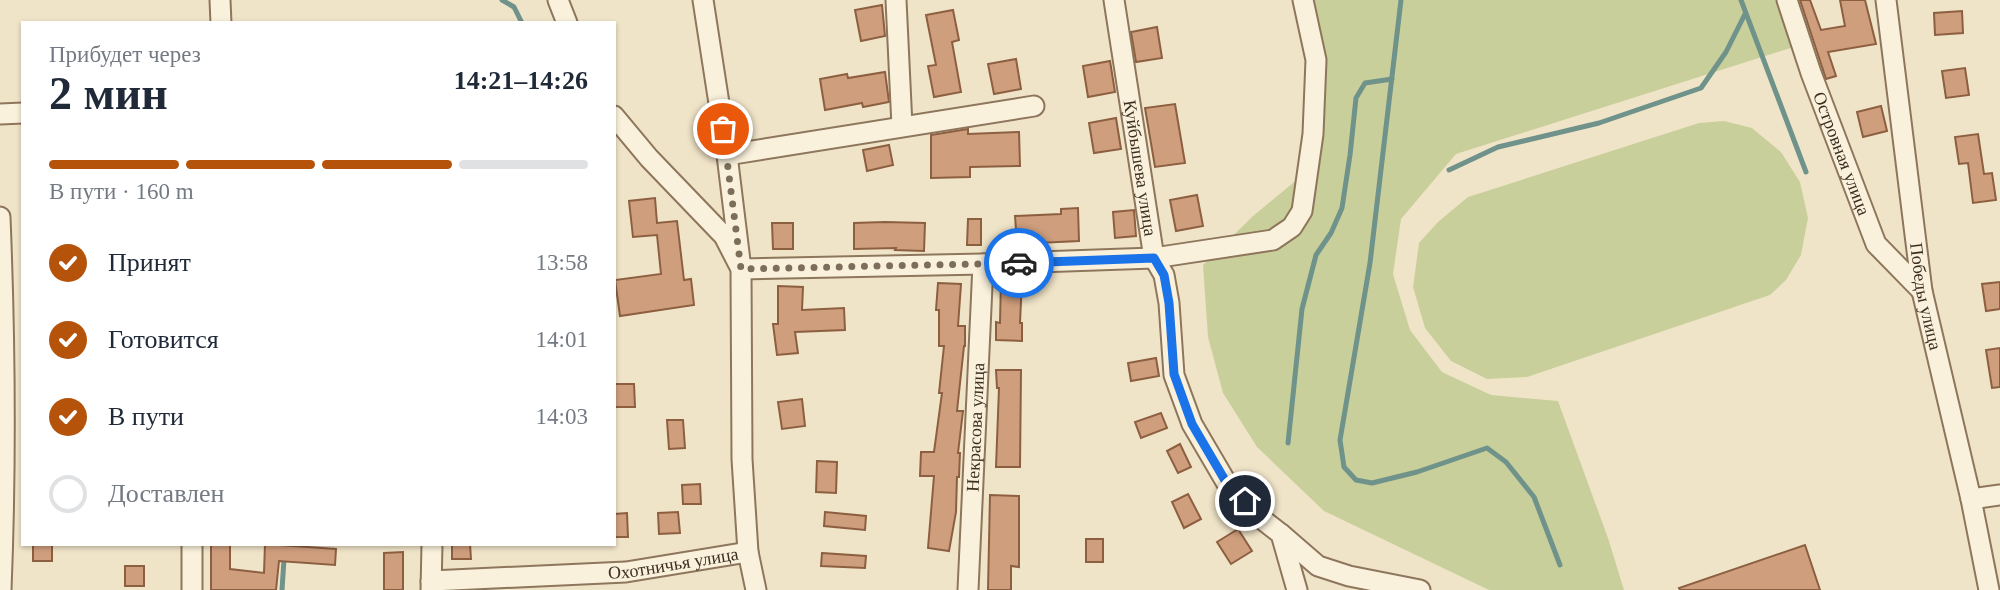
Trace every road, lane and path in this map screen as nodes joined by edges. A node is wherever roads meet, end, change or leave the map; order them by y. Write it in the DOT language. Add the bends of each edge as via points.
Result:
graph roads {
  1 [pos="220,0"];
  2 [pos="558,0"];
  3 [pos="703,0"];
  4 [pos="896,0"];
  5 [pos="1114,0"];
  6 [pos="1303,0"];
  7 [pos="1787,0"];
  8 [pos="1886,0"];
  9 [pos="221,21"];
  10 [pos="566,21"];
  11 [pos="1034,106"];
  12 [pos="21,113"];
  13 [pos="0,114"];
  14 [pos="616,118"];
  15 [pos="902,127"];
  16 [pos="727,155"];
  17 [pos="0,217"];
  18 [pos="1154,258"];
  19 [pos="983,264"];
  20 [pos="741,269"];
  21 [pos="1922,291"];
  22 [pos="2000,495"];
  23 [pos="1971,499"];
  24 [pos="2,508"];
  25 [pos="1281,534"];
  26 [pos="192,546"];
  27 [pos="432,546"];
  28 [pos="748,552"];
  29 [pos="598,582"];
  30 [pos="431,586"];
  31 [pos="1,590"];
  32 [pos="192,590"];
  33 [pos="756,590"];
  34 [pos="968,590"];
  35 [pos="1297,590"];
  36 [pos="1420,590"];
  37 [pos="1989,590"];
  1 -- 9 [label="street"];
  2 -- 10 [label="street"];
  3 -- 16 [label="street, Охотничья улица"];
  4 -- 15 [label="street"];
  5 -- 18 [label="street, Куйбышева улица"];
  6 -- 18 [label="street" via="1315,60 1313,134 1302,211 1292,227 1273,240"];
  7 -- 21 [label="street, Островная улица" via="1876,244"];
  8 -- 21 [label="street, Победы улица"];
  11 -- 15 [label="street"];
  12 -- 13 [label="street"];
  14 -- 20 [label="street, Охотничья улица" via="724,236"];
  15 -- 16 [label="street"];
  16 -- 20 [label="street, Охотничья улица"];
  17 -- 24 [label="street"];
  18 -- 19 [label="street"];
  18 -- 25 [label="street, Куйбышева улица" via="1164,275 1169,303 1174,374 1192,424 1226,482"];
  19 -- 20 [label="street"];
  19 -- 34 [label="street, Некрасова улица"];
  20 -- 28 [label="street, Охотничья улица" via="742,459"];
  21 -- 23 [label="street, Победы улица"];
  22 -- 23 [label="street"];
  23 -- 37 [label="street, Победы улица"];
  24 -- 31 [label="street"];
  25 -- 35 [label="street"];
  25 -- 36 [label="street, Куйбышева улица" via="1318,566"];
  26 -- 32 [label="street"];
  27 -- 30 [label="street"];
  28 -- 29 [label="street, Охотничья улица" via="626,572"];
  28 -- 33 [label="street, Охотничья улица"];
  29 -- 30 [label="street, Охотничья улица"];
}
